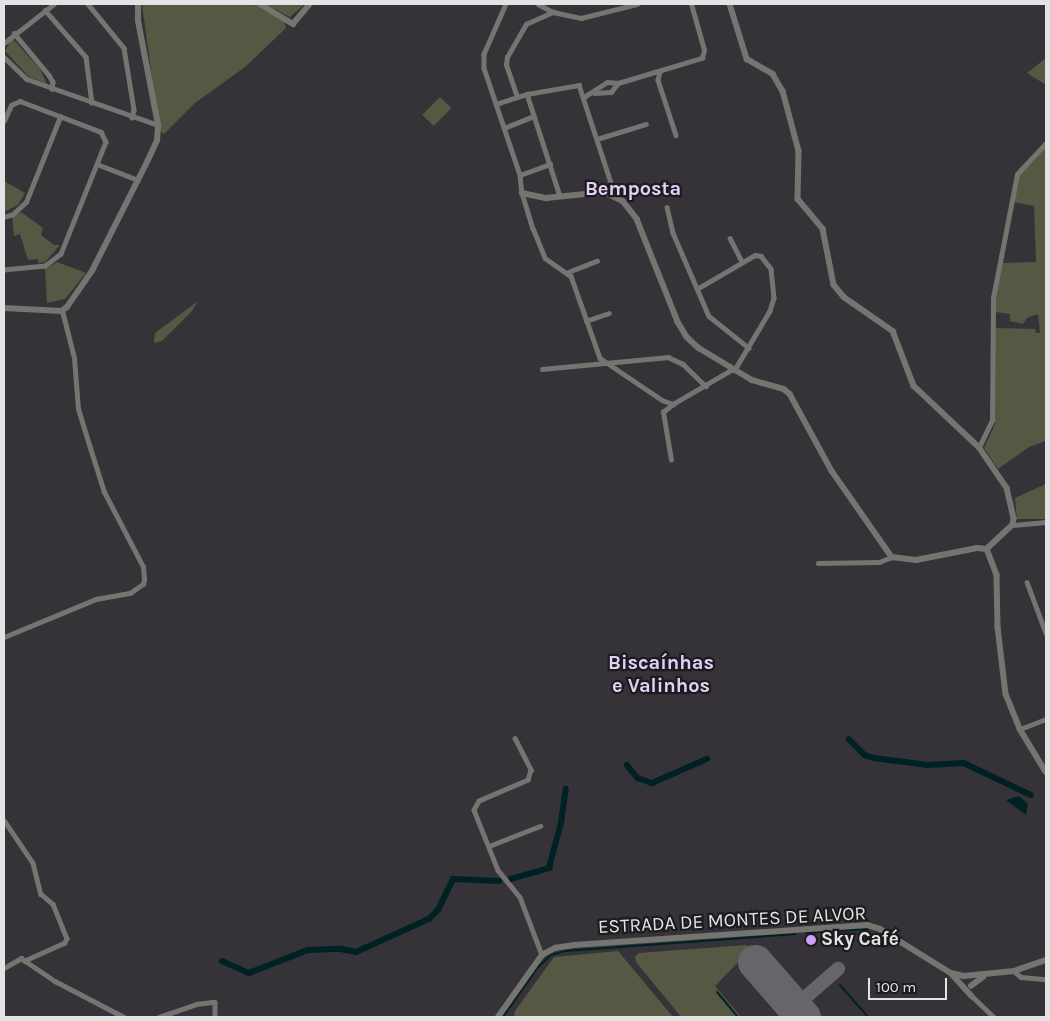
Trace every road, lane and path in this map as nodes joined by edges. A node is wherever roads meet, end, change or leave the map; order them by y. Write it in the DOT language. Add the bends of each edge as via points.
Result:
graph roads {
  1 [pos="54,4"];
  2 [pos="88,4"];
  3 [pos="138,4"];
  4 [pos="260,4"];
  5 [pos="310,4"];
  6 [pos="506,4"];
  7 [pos="538,4"];
  8 [pos="637,4"];
  9 [pos="690,4"];
  10 [pos="730,4"];
  11 [pos="45,10"];
  12 [pos="553,12"];
  13 [pos="14,33"];
  14 [pos="4,43"];
  15 [pos="4,57"];
  16 [pos="660,72"];
  17 [pos="618,83"];
  18 [pos="52,88"];
  19 [pos="594,93"];
  20 [pos="527,94"];
  21 [pos="517,97"];
  22 [pos="584,97"];
  23 [pos="92,103"];
  24 [pos="496,104"];
  25 [pos="534,116"];
  26 [pos="60,117"];
  27 [pos="132,118"];
  28 [pos="4,121"];
  29 [pos="646,124"];
  30 [pos="158,126"];
  31 [pos="504,128"];
  32 [pos="676,135"];
  33 [pos="597,139"];
  34 [pos="1046,143"];
  35 [pos="97,164"];
  36 [pos="550,164"];
  37 [pos="520,175"];
  38 [pos="138,180"];
  39 [pos="522,193"];
  40 [pos="615,195"];
  41 [pos="560,196"];
  42 [pos="667,207"];
  43 [pos="4,217"];
  44 [pos="730,238"];
  45 [pos="597,261"];
  46 [pos="742,262"];
  47 [pos="4,270"];
  48 [pos="568,272"];
  49 [pos="697,290"];
  50 [pos="4,308"];
  51 [pos="62,311"];
  52 [pos="609,313"];
  53 [pos="586,321"];
  54 [pos="749,348"];
  55 [pos="606,363"];
  56 [pos="542,369"];
  57 [pos="734,370"];
  58 [pos="706,386"];
  59 [pos="673,404"];
  60 [pos="979,447"];
  61 [pos="671,460"];
  62 [pos="1046,522"];
  63 [pos="1013,525"];
  64 [pos="987,549"];
  65 [pos="892,557"];
  66 [pos="818,562"];
  67 [pos="1027,582"];
  68 [pos="1046,633"];
  69 [pos="4,637"];
  70 [pos="1046,720"];
  71 [pos="1020,729"];
  72 [pos="515,738"];
  73 [pos="1046,772"];
  74 [pos="4,820"];
  75 [pos="539,834"];
  76 [pos="488,846"];
  77 [pos="542,954"];
  78 [pos="1046,960"];
  79 [pos="25,961"];
  80 [pos="4,968"];
  81 [pos="1014,970"];
  82 [pos="951,973"];
  83 [pos="990,974"];
  84 [pos="968,976"];
  85 [pos="1046,979"];
  86 [pos="968,988"];
  87 [pos="972,996"];
  88 [pos="124,1017"];
  89 [pos="159,1017"];
  90 [pos="215,1017"];
  91 [pos="498,1017"];
  92 [pos="994,1017"];
  1 -- 11 [label="street"];
  2 -- 27 [label="street" via="124,48 134,110"];
  3 -- 30 [label="street" via="138,21"];
  4 -- 5 [label="street" via="293,24"];
  6 -- 24 [label="street" via="483,60"];
  7 -- 12 [label="street"];
  8 -- 12 [label="street" via="595,16"];
  9 -- 16 [label="street" via="704,54 697,60"];
  10 -- 60 [label="street" via="747,58 773,74 783,91 799,151 798,199 823,230 834,285 844,297 887,324 898,341 914,386"];
  11 -- 13 [label="street"];
  11 -- 23 [label="street" via="86,57"];
  12 -- 21 [label="street" via="526,24 507,57 506,65"];
  13 -- 14 [label="street"];
  13 -- 18 [label="street" via="49,75"];
  15 -- 18 [label="street" via="20,76"];
  16 -- 17 [label="street"];
  16 -- 32 [label="street" via="658,80"];
  17 -- 19 [label="street" via="607,82"];
  17 -- 19 [label="street" via="611,92"];
  18 -- 23 [label="street"];
  19 -- 22 [label="street"];
  20 -- 21 [label="street"];
  20 -- 22 [label="street" via="576,84"];
  20 -- 25 [label="street"];
  21 -- 24 [label="street"];
  22 -- 33 [label="street"];
  23 -- 27 [label="street"];
  24 -- 31 [label="street"];
  25 -- 31 [label="street"];
  25 -- 36 [label="street"];
  26 -- 28 [label="street" via="20,101 11,104"];
  26 -- 35 [label="street" via="101,132 105,137"];
  26 -- 43 [label="street" via="26,202 13,214"];
  27 -- 30 [label="street"];
  29 -- 33 [label="street"];
  30 -- 38 [label="street" via="156,141"];
  31 -- 37 [label="street"];
  33 -- 40 [label="street"];
  34 -- 60 [label="street" via="1017,174 993,298 992,420"];
  35 -- 38 [label="street"];
  35 -- 47 [label="street" via="68,238 54,261 45,266"];
  36 -- 37 [label="street"];
  36 -- 41 [label="street"];
  37 -- 39 [label="street"];
  38 -- 51 [label="street" via="92,271"];
  39 -- 41 [label="street" via="546,198"];
  39 -- 48 [label="street" via="545,258"];
  40 -- 41 [label="street" via="596,192"];
  40 -- 57 [label="street" via="637,218 682,330 699,348"];
  42 -- 49 [label="street" via="673,233"];
  44 -- 46 [label="street"];
  45 -- 48 [label="street"];
  46 -- 49 [label="street"];
  46 -- 54 [label="street" via="755,254 761,256 772,269 774,284 770,311"];
  48 -- 53 [label="street"];
  49 -- 54 [label="street" via="712,322"];
  50 -- 51 [label="street"];
  51 -- 69 [label="street" via="74,358 78,409 104,492 143,567 143,584 136,589 96,599"];
  52 -- 53 [label="street"];
  53 -- 55 [label="street" via="596,350"];
  54 -- 57 [label="street"];
  55 -- 56 [label="street"];
  55 -- 58 [label="street" via="659,357 676,359"];
  55 -- 59 [label="street"];
  57 -- 58 [label="street"];
  57 -- 65 [label="street" via="790,394 832,471"];
  58 -- 59 [label="street"];
  59 -- 61 [label="street" via="663,412"];
  60 -- 63 [label="street" via="1007,488"];
  62 -- 63 [label="street"];
  63 -- 64 [label="street"];
  64 -- 65 [label="street" via="977,548 916,560"];
  64 -- 71 [label="street" via="997,575 998,627 1006,694"];
  65 -- 66 [label="street" via="879,562"];
  67 -- 68 [label="street"];
  70 -- 71 [label="street"];
  71 -- 73 [label="street"];
  72 -- 76 [label="street" via="531,774 523,784 485,797 475,804 474,810"];
  74 -- 79 [label="street" via="33,863 41,894 53,904 68,938 65,943"];
  75 -- 76 [label="street" via="538,827"];
  76 -- 77 [label="street" via="498,870 520,897"];
  77 -- 82 [label="street, ESTRADA DE MONTES DE ALVOR" via="574,945 868,925 880,929"];
  77 -- 91 [label="street"];
  78 -- 81 [label="street, ESTRADA DE MONTES DE ALVOR"];
  79 -- 80 [label="street" via="21,958"];
  79 -- 88 [label="street" via="55,981"];
  81 -- 83 [label="street, ESTRADA DE MONTES DE ALVOR"];
  81 -- 85 [label="street" via="1021,977"];
  82 -- 84 [label="street, ESTRADA DE MONTES DE ALVOR"];
  82 -- 86 [label="street"];
  83 -- 84 [label="street, ESTRADA DE MONTES DE ALVOR"];
  83 -- 86 [label="street"];
  84 -- 86 [label="street"];
  86 -- 87 [label="street"];
  87 -- 92 [label="street"];
  89 -- 90 [label="street" via="196,1004 215,1002"];
}
